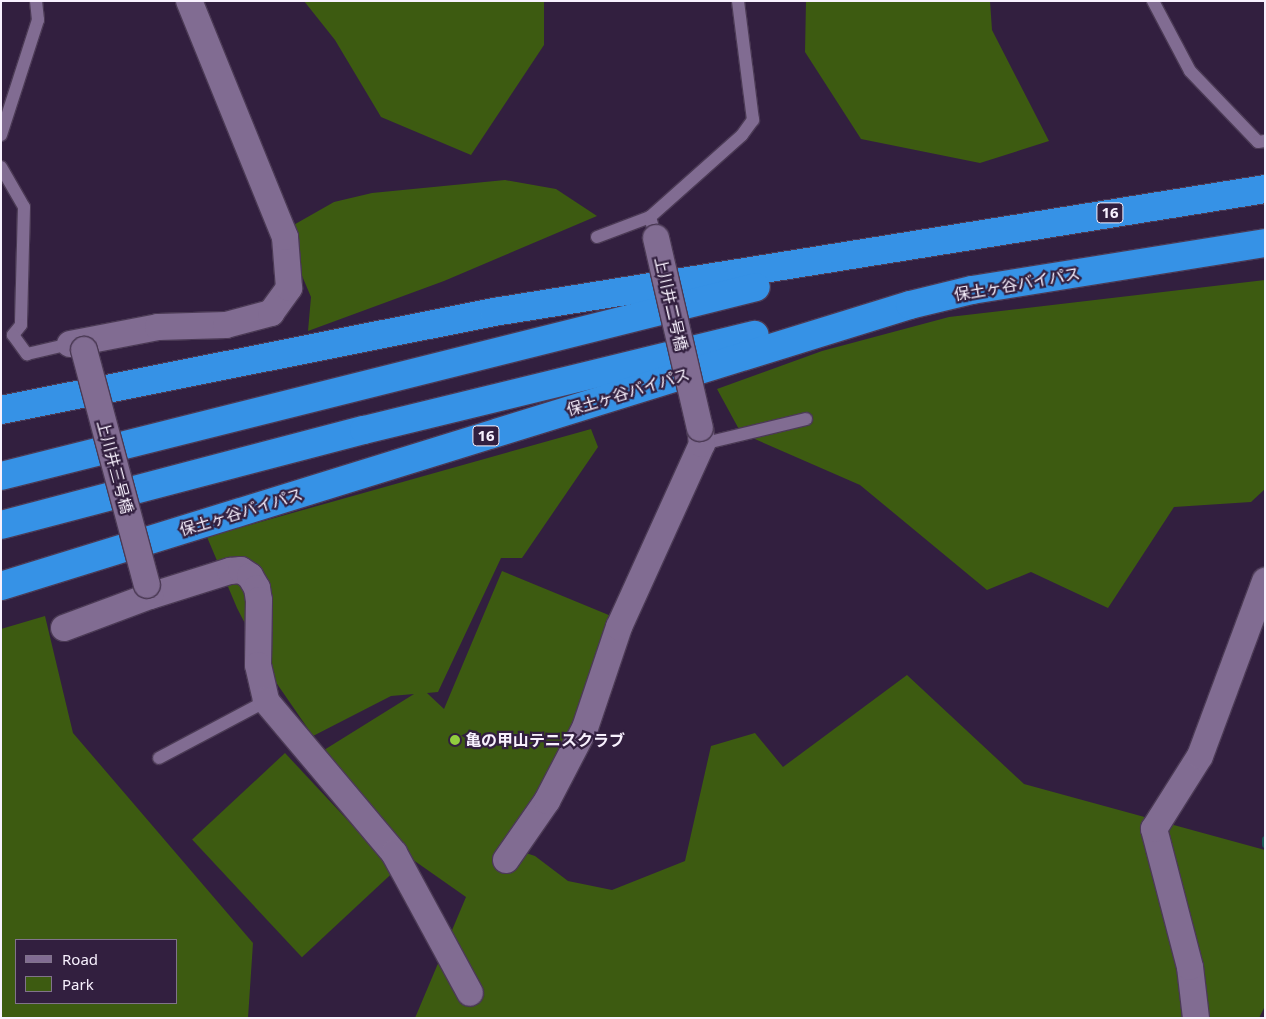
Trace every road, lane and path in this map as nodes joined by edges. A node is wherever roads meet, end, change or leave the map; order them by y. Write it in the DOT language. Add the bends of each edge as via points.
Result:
graph roads {
  1 [pos="36,1"];
  2 [pos="189,1"];
  3 [pos="738,1"];
  4 [pos="1153,1"];
  5 [pos="1,135"];
  6 [pos="1265,141"];
  7 [pos="1,167"];
  8 [pos="1265,189"];
  9 [pos="653,227"];
  10 [pos="597,237"];
  11 [pos="956,240"];
  12 [pos="1265,242"];
  13 [pos="972,290"];
  14 [pos="78,345"];
  15 [pos="283,404"];
  16 [pos="1,410"];
  17 [pos="806,419"];
  18 [pos="701,436"];
  19 [pos="1,458"];
  20 [pos="1,476"];
  21 [pos="192,476"];
  22 [pos="1,526"];
  23 [pos="1,543"];
  24 [pos="1265,580"];
  25 [pos="1,586"];
  26 [pos="149,591"];
  27 [pos="64,628"];
  28 [pos="266,701"];
  29 [pos="159,758"];
  30 [pos="506,860"];
  31 [pos="470,993"];
  32 [pos="1196,1018"];
  1 -- 5 [label="lane" via="38,20"];
  2 -- 14 [label="street" via="285,236 289,288 271,313 226,325 158,327"];
  3 -- 9 [label="lane" via="753,120"];
  4 -- 6 [label="lane" via="1190,71 1258,142"];
  7 -- 14 [label="lane" via="24,207 21,325 13,335 26,354"];
  8 -- 11 [label="highway, 16"];
  9 -- 10 [label="lane"];
  9 -- 18 [label="street, 上川井二号橋, bridge"];
  11 -- 15 [label="highway, 16"];
  11 -- 16 [label="highway, 16" via="494,312"];
  12 -- 13 [label="highway, 保土ヶ谷バイパス / 16"];
  13 -- 21 [label="highway, 16" via="831,316 479,401"];
  13 -- 25 [label="highway, 保土ヶ谷バイパス / 16" via="834,328"];
  14 -- 26 [label="street, 上川井三号橋, bridge"];
  15 -- 19 [label="highway, 16" via="144,428"];
  15 -- 20 [label="highway, 16"];
  17 -- 18 [label="lane"];
  18 -- 30 [label="street" via="618,628 586,728 547,801"];
  21 -- 22 [label="highway, 16"];
  21 -- 23 [label="highway, 16"];
  24 -- 32 [label="street" via="1200,756 1154,828 1190,967"];
  26 -- 27 [label="street"];
  26 -- 28 [label="street" via="230,571 241,570 250,576 259,600 258,665"];
  28 -- 29 [label="lane"];
  28 -- 31 [label="street" via="394,853"];
}
